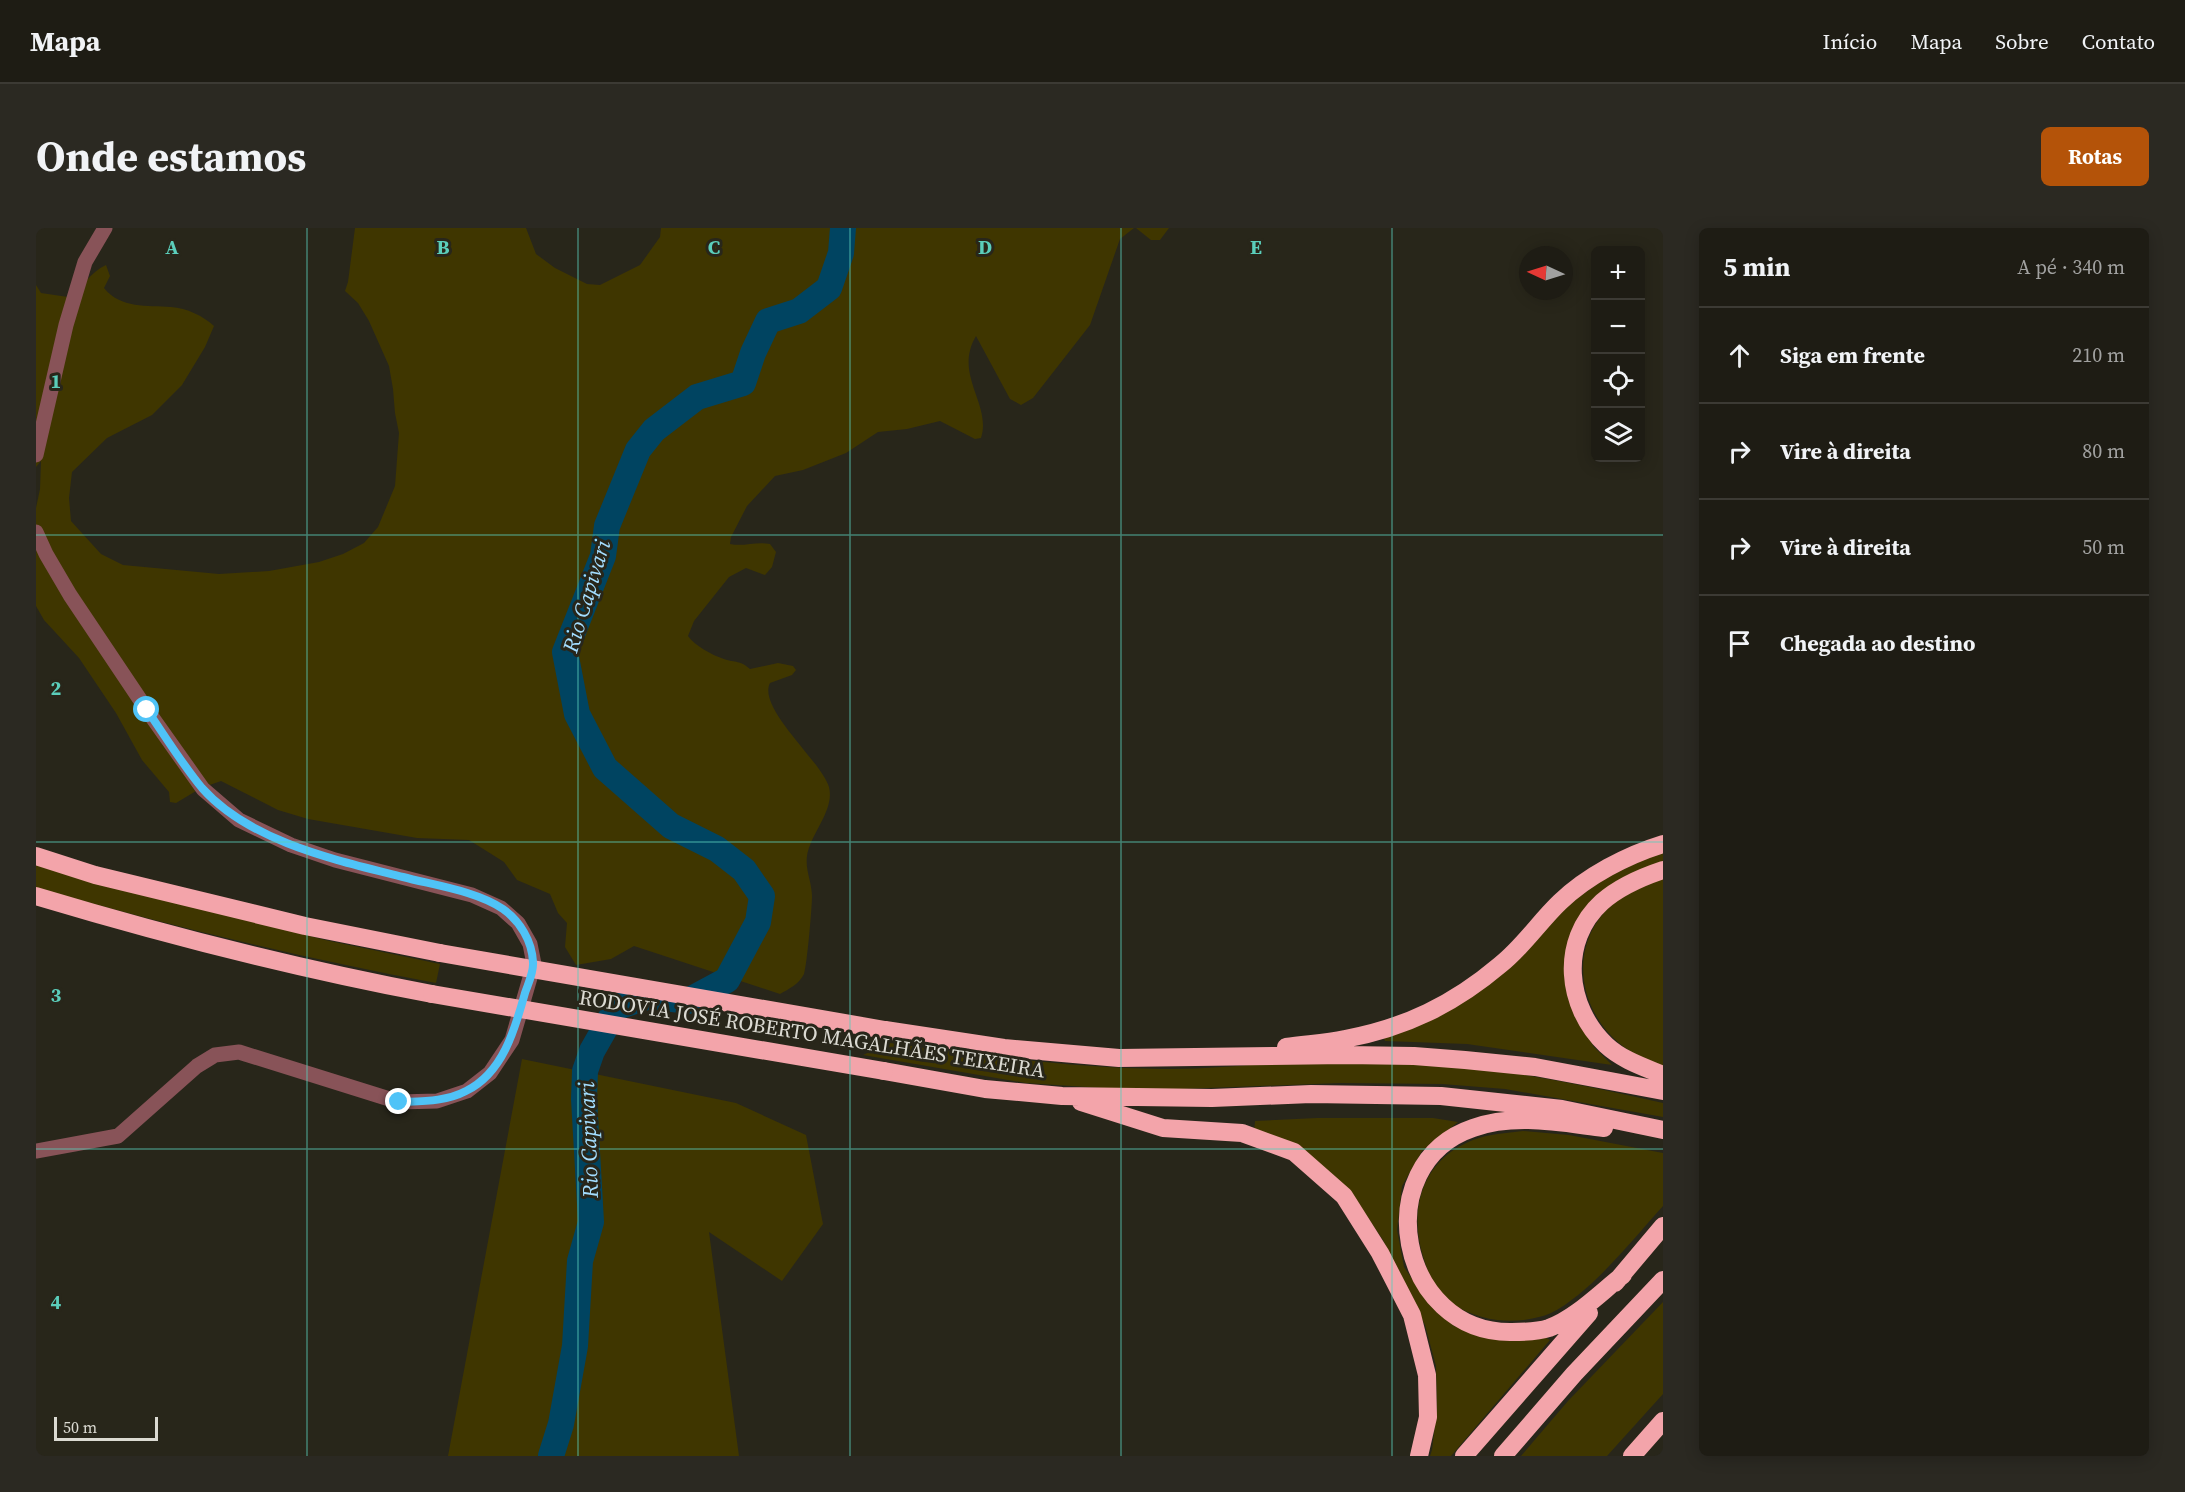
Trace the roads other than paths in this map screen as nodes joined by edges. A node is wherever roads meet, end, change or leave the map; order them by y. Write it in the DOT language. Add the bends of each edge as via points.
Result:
graph roads {
  1 [pos="105,228"];
  2 [pos="36,455"];
  3 [pos="36,532"];
  4 [pos="1663,844"];
  5 [pos="36,856"];
  6 [pos="1663,870"];
  7 [pos="36,896"];
  8 [pos="1188,1059"];
  9 [pos="1663,1075"];
  10 [pos="1663,1091"];
  11 [pos="1062,1096"];
  12 [pos="1663,1130"];
  13 [pos="1663,1135"];
  14 [pos="36,1151"];
  15 [pos="1663,1226"];
  16 [pos="1623,1275"];
  17 [pos="1663,1280"];
  18 [pos="1663,1421"];
  19 [pos="1419,1456"];
  20 [pos="1464,1456"];
  21 [pos="1503,1456"];
  22 [pos="1632,1456"];
  1 -- 2 [label="street" via="85,262"];
  3 -- 14 [label="street" via="70,595 147,710 203,789 238,820 335,860 472,895 501,908 518,923 530,944 534,964 512,1040 490,1073 467,1091 437,1101 399,1102 239,1052 215,1055 197,1066 118,1136"];
  4 -- 8 [label="highway" via="1626,859 1578,888 1503,963 1438,1009 1376,1033 1344,1040"];
  5 -- 8 [label="highway, RODOVIA JOSÉ ROBERTO MAGALHÃES TEIXEIRA, bridge" via="95,875 305,927 440,953 885,1030 1045,1053"];
  6 -- 9 [label="highway" via="1621,889 1589,916 1572,956 1572,975 1574,992 1591,1029 1627,1060"];
  7 -- 11 [label="highway, RODOVIA JOSÉ ROBERTO MAGALHÃES TEIXEIRA, bridge" via="360,980 985,1089"];
  8 -- 10 [label="highway, RODOVIA JOSÉ ROBERTO MAGALHÃES TEIXEIRA" via="1464,1059 1535,1067"];
  11 -- 12 [label="highway, RODOVIA JOSÉ ROBERTO MAGALHÃES TEIXEIRA" via="1441,1096 1562,1109"];
  11 -- 19 [label="highway" via="1163,1128 1242,1133 1294,1152 1344,1196 1412,1315 1427,1375 1428,1417"];
  13 -- 16 [label="highway" via="1541,1121 1491,1123 1452,1138 1436,1151 1413,1189 1407,1215 1415,1266 1425,1286 1441,1304 1474,1327 1501,1332 1547,1328 1566,1320"];
  15 -- 16 [label="highway"];
  16 -- 20 [label="highway"];
  17 -- 21 [label="highway"];
  18 -- 22 [label="highway"];
}
